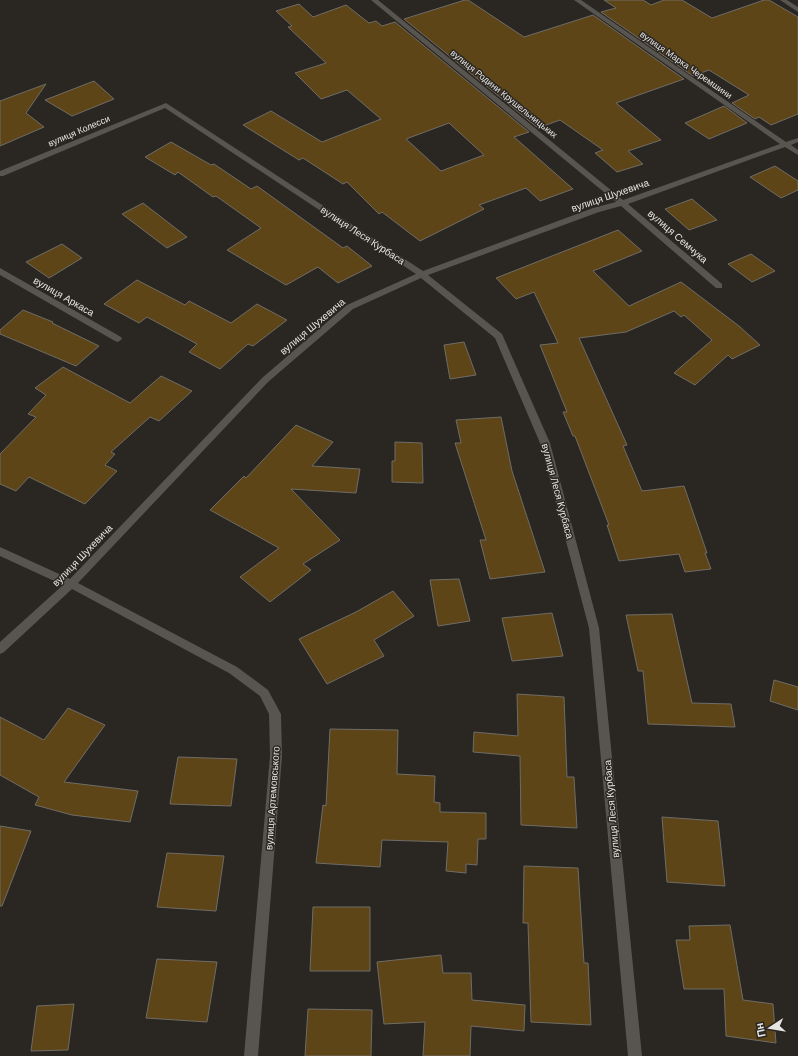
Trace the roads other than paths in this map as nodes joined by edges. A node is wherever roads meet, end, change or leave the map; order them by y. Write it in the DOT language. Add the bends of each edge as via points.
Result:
graph roads {
  1 [pos="374,0"];
  2 [pos="577,0"];
  3 [pos="783,0"];
  4 [pos="798,10"];
  5 [pos="166,105"];
  6 [pos="798,140"];
  7 [pos="785,145"];
  8 [pos="798,154"];
  9 [pos="0,174"];
  10 [pos="622,203"];
  11 [pos="0,271"];
  12 [pos="422,274"];
  13 [pos="719,286"];
  14 [pos="118,339"];
  15 [pos="0,551"];
  16 [pos="71,584"];
  17 [pos="0,649"];
  18 [pos="251,1056"];
  19 [pos="635,1056"];
  1 -- 10 [label="street, вулиця Родини Крушельницьких"];
  2 -- 7 [label="street, вулиця Марка Черемшини"];
  3 -- 4 [label="street"];
  5 -- 9 [label="street, вулиця Колесси"];
  5 -- 12 [label="street, вулиця Леся Курбаса"];
  6 -- 7 [label="street, вулиця Шухевича"];
  7 -- 8 [label="street, вулиця Марка Черемшини"];
  7 -- 10 [label="street, вулиця Шухевича"];
  10 -- 12 [label="street, вулиця Шухевича" via="596,210"];
  10 -- 13 [label="street, вулиця Семчука"];
  11 -- 14 [label="street, вулиця Аркаса"];
  12 -- 16 [label="street, вулиця Шухевича" via="350,307 265,380"];
  12 -- 19 [label="street, вулиця Леся Курбаса" via="499,336 546,443 594,628"];
  15 -- 16 [label="street, вулиця Артемовського"];
  16 -- 17 [label="street, вулиця Шухевича"];
  16 -- 18 [label="street, вулиця Артемовського" via="233,670 264,693 275,714 276,756"];
}
